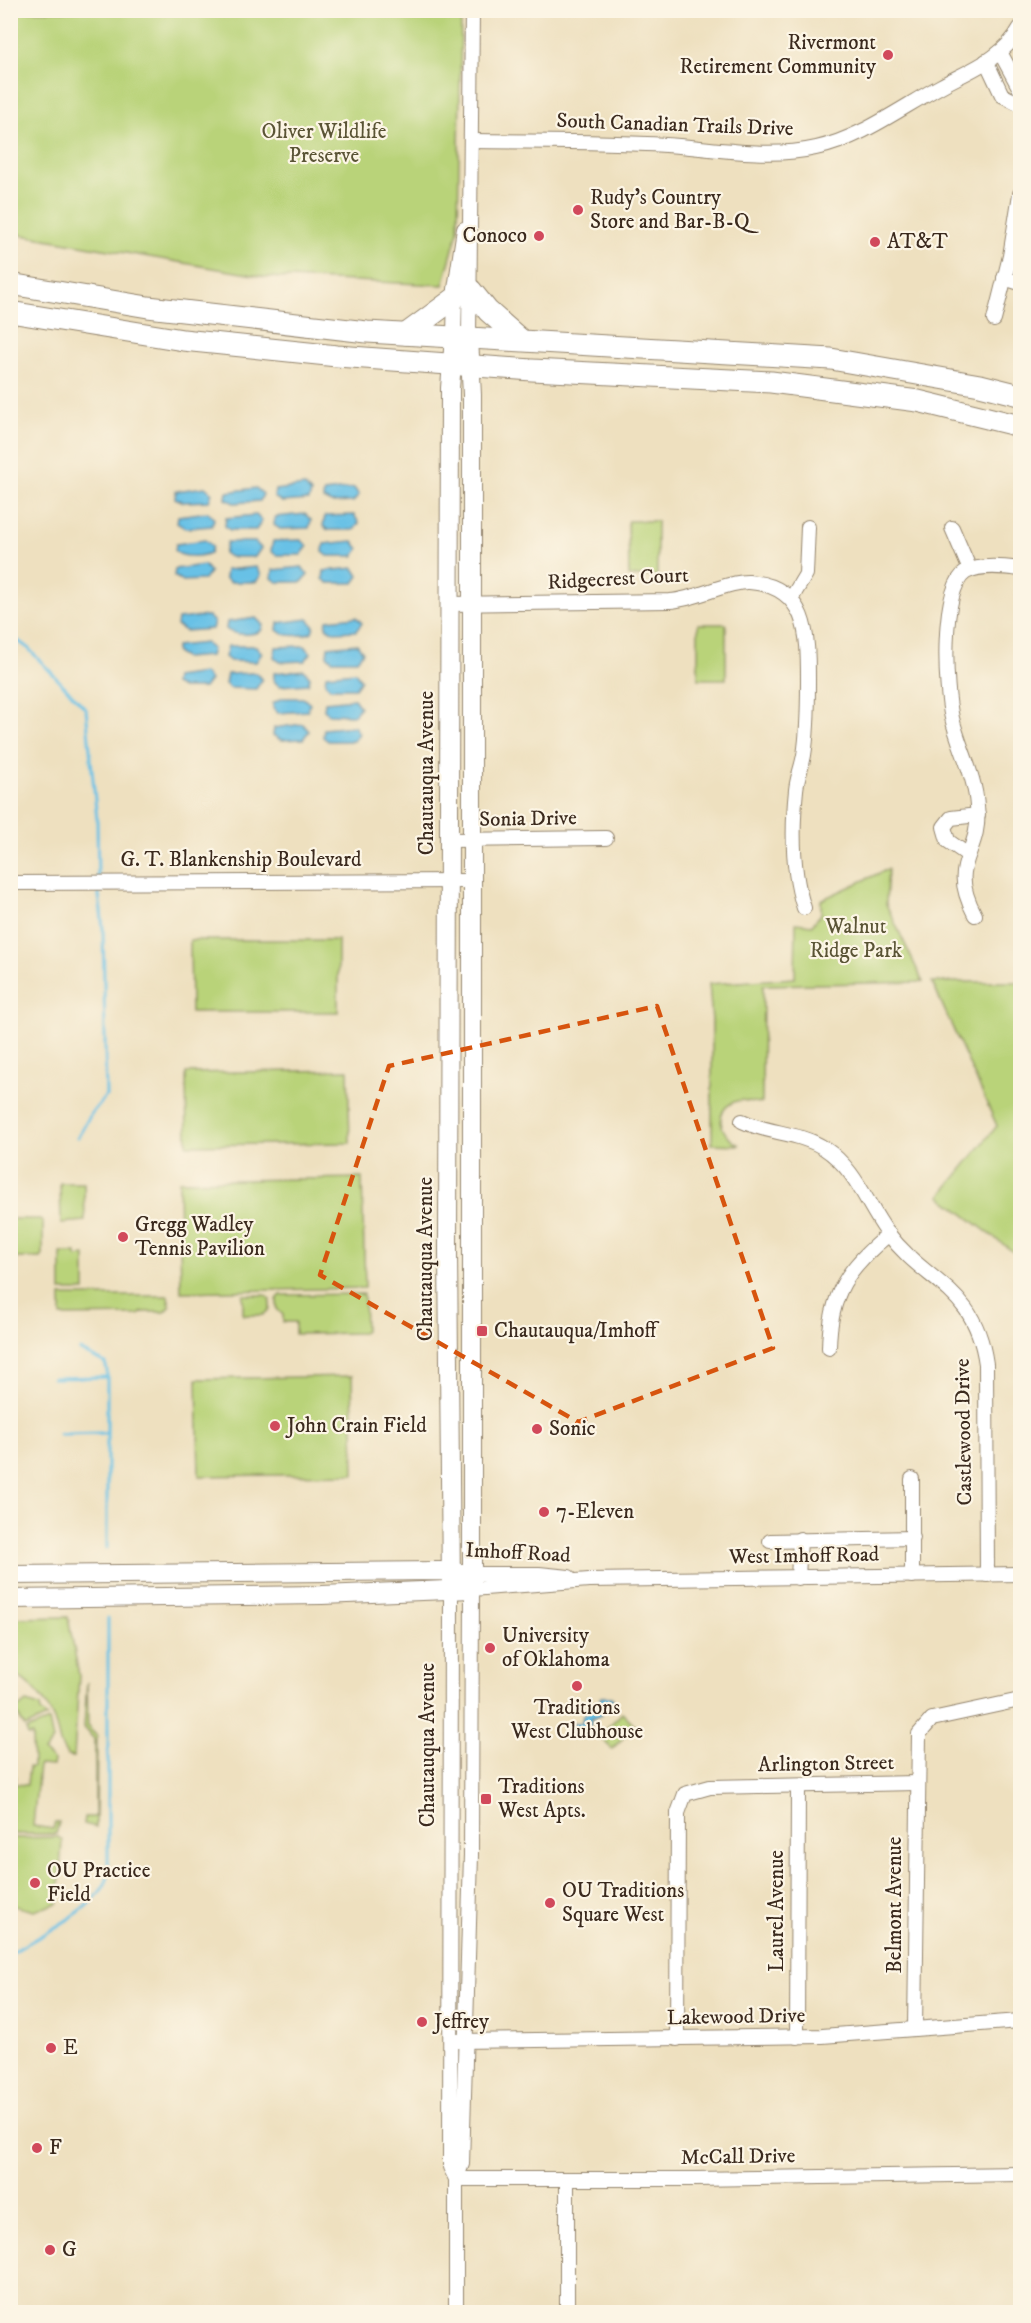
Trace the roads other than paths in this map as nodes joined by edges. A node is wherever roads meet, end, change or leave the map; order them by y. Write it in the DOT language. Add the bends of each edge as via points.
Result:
graph roads {
  1 [pos="472,10"];
  2 [pos="1020,28"];
  3 [pos="1000,52"];
  4 [pos="986,62"];
  5 [pos="1020,89"];
  6 [pos="1020,104"];
  7 [pos="471,141"];
  8 [pos="1020,194"];
  9 [pos="1014,265"];
  10 [pos="1004,278"];
  11 [pos="1020,283"];
  12 [pos="10,284"];
  13 [pos="463,294"];
  14 [pos="10,312"];
  15 [pos="994,320"];
  16 [pos="406,334"];
  17 [pos="461,338"];
  18 [pos="521,340"];
  19 [pos="461,365"];
  20 [pos="1020,395"];
  21 [pos="1020,426"];
  22 [pos="808,527"];
  23 [pos="952,528"];
  24 [pos="1020,569"];
  25 [pos="970,570"];
  26 [pos="791,599"];
  27 [pos="450,604"];
  28 [pos="472,604"];
  29 [pos="978,815"];
  30 [pos="606,838"];
  31 [pos="450,840"];
  32 [pos="472,841"];
  33 [pos="968,855"];
  34 [pos="450,881"];
  35 [pos="471,881"];
  36 [pos="10,883"];
  37 [pos="804,908"];
  38 [pos="975,915"];
  39 [pos="742,1121"];
  40 [pos="889,1234"];
  41 [pos="829,1348"];
  42 [pos="912,1479"];
  43 [pos="913,1538"];
  44 [pos="800,1539"];
  45 [pos="770,1540"];
  46 [pos="10,1575"];
  47 [pos="987,1575"];
  48 [pos="1020,1575"];
  49 [pos="912,1576"];
  50 [pos="798,1578"];
  51 [pos="589,1580"];
  52 [pos="451,1581"];
  53 [pos="472,1582"];
  54 [pos="10,1599"];
  55 [pos="1020,1700"];
  56 [pos="917,1783"];
  57 [pos="798,1786"];
  58 [pos="1020,2021"];
  59 [pos="915,2028"];
  60 [pos="797,2037"];
  61 [pos="676,2039"];
  62 [pos="458,2041"];
  63 [pos="1020,2174"];
  64 [pos="456,2179"];
  65 [pos="567,2180"];
  66 [pos="456,2313"];
  67 [pos="567,2313"];
  1 -- 7 [label="street"];
  2 -- 3 [label="street, South Canadian Trails Drive"];
  3 -- 4 [label="street, South Canadian Trails Drive"];
  3 -- 5 [label="street"];
  4 -- 6 [label="street" via="1002,95"];
  4 -- 7 [label="street, South Canadian Trails Drive" via="854,134 804,150"];
  7 -- 13 [label="street" via="472,180"];
  8 -- 9 [label="street"];
  9 -- 10 [label="street"];
  10 -- 11 [label="street"];
  10 -- 15 [label="street"];
  12 -- 16 [label="highway" via="148,307"];
  13 -- 16 [label="highway"];
  13 -- 17 [label="street"];
  13 -- 18 [label="highway"];
  14 -- 19 [label="highway" via="183,340"];
  16 -- 17 [label="highway"];
  17 -- 18 [label="highway"];
  17 -- 19 [label="main road, Chautauqua Avenue"];
  18 -- 20 [label="highway" via="831,359"];
  19 -- 21 [label="highway" via="771,382 918,401"];
  19 -- 27 [label="main road, Chautauqua Avenue"];
  19 -- 28 [label="main road, Chautauqua Avenue"];
  22 -- 26 [label="street" via="806,574"];
  23 -- 25 [label="street"];
  24 -- 25 [label="street"];
  25 -- 29 [label="street" via="958,580 951,597 948,683 951,715 972,779"];
  26 -- 28 [label="street, Ridgecrest Court" via="766,585 749,582 670,601"];
  26 -- 37 [label="street" via="807,638 806,739 795,813 795,882"];
  27 -- 28 [label="street, Ridgecrest Court"];
  27 -- 31 [label="main road, Chautauqua Avenue"];
  28 -- 32 [label="main road, Chautauqua Avenue"];
  29 -- 33 [label="street"];
  29 -- 33 [label="street" via="951,818 944,827 948,841"];
  30 -- 32 [label="street, Sonia Drive"];
  31 -- 32 [label="street, Sonia Drive"];
  31 -- 34 [label="main road, Chautauqua Avenue"];
  32 -- 35 [label="main road, Chautauqua Avenue"];
  33 -- 38 [label="street" via="963,888"];
  34 -- 35 [label="street, G. T. Blankenship Boulevard"];
  34 -- 36 [label="street, G. T. Blankenship Boulevard"];
  34 -- 52 [label="main road, Chautauqua Avenue"];
  35 -- 53 [label="main road, Chautauqua Avenue"];
  39 -- 40 [label="street, Castlewood Drive" via="759,1129 798,1136 825,1148 855,1178"];
  40 -- 41 [label="street" via="860,1260 842,1285 832,1312"];
  40 -- 47 [label="street, Castlewood Drive" via="961,1300 979,1330 987,1381"];
  42 -- 43 [label="street"];
  43 -- 44 [label="street"];
  43 -- 49 [label="street"];
  44 -- 45 [label="street"];
  44 -- 50 [label="street"];
  46 -- 52 [label="main road, Imhoff Road"];
  47 -- 48 [label="street, West Imhoff Road"];
  47 -- 49 [label="street, West Imhoff Road"];
  49 -- 50 [label="street, West Imhoff Road"];
  50 -- 51 [label="street, West Imhoff Road"];
  51 -- 53 [label="street, Imhoff Road"];
  52 -- 53 [label="main road, Imhoff Road"];
  52 -- 54 [label="main road, Imhoff Road" via="310,1595"];
  52 -- 62 [label="street, Chautauqua Avenue"];
  53 -- 62 [label="street, Chautauqua Avenue" via="471,1854"];
  55 -- 56 [label="street, Arlington Street" via="924,1725 918,1739"];
  56 -- 57 [label="street, Arlington Street"];
  56 -- 59 [label="street, Belmont Avenue"];
  57 -- 60 [label="street, Laurel Avenue"];
  57 -- 61 [label="street, Arlington Street" via="700,1787 685,1794 678,1813"];
  58 -- 59 [label="street, Lakewood Drive"];
  59 -- 60 [label="street, Lakewood Drive"];
  60 -- 61 [label="street, Lakewood Drive"];
  61 -- 62 [label="street, Lakewood Drive"];
  62 -- 64 [label="street, Chautauqua Avenue" via="450,2167"];
  63 -- 65 [label="street, McCall Drive"];
  64 -- 65 [label="street, McCall Drive"];
  64 -- 66 [label="street, Chautauqua Avenue"];
  65 -- 67 [label="street"];
}
